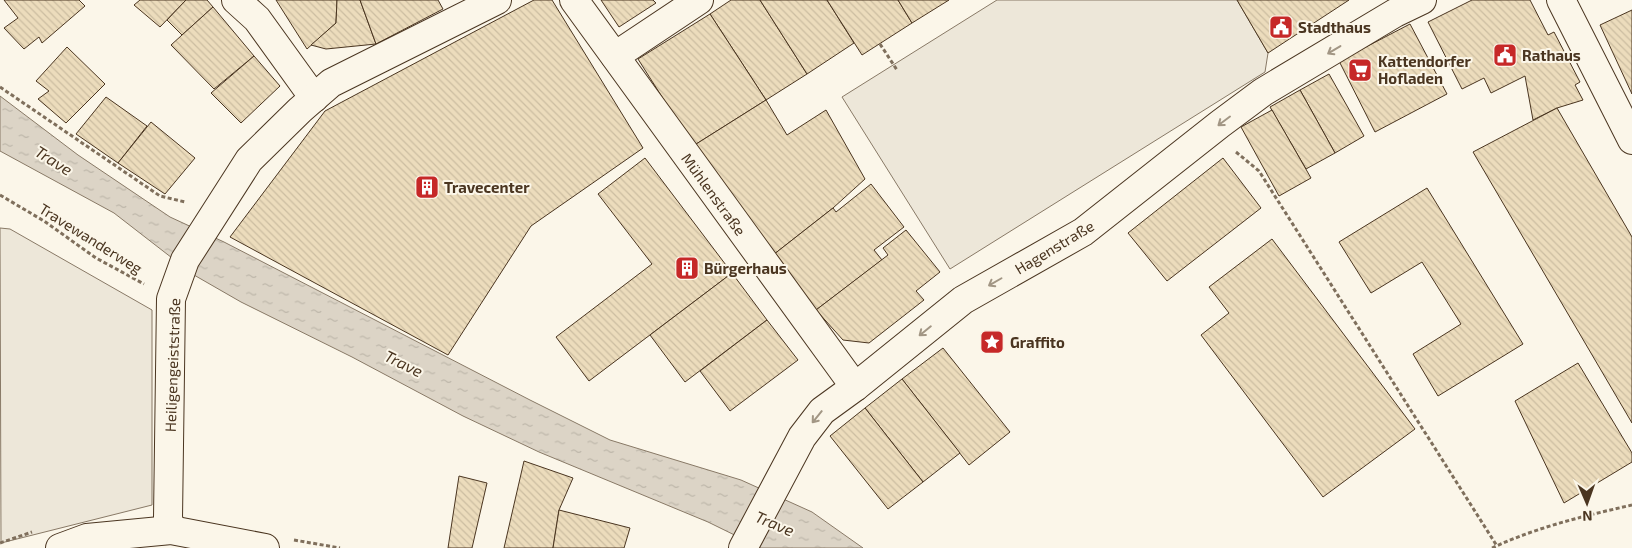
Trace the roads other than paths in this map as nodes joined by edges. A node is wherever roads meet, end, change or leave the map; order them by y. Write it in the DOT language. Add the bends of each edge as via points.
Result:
graph roads {
  1 [pos="236,0"];
  2 [pos="497,0"];
  3 [pos="574,0"];
  4 [pos="699,0"];
  5 [pos="1422,0"];
  6 [pos="1561,0"];
  7 [pos="615,56"];
  8 [pos="314,98"];
  9 [pos="1632,140"];
  10 [pos="855,387"];
  11 [pos="171,530"];
  12 [pos="60,548"];
  13 [pos="265,548"];
  14 [pos="743,548"];
  1 -- 8 [label="street" via="257,19"];
  2 -- 8 [label="street, Heiligengeiststraße" via="331,83"];
  3 -- 7 [label="street, Mühlenstraße"];
  4 -- 7 [label="street"];
  5 -- 10 [label="street, Hagenstraße, one-way" via="1263,92 1083,232 963,300"];
  6 -- 9 [label="street"];
  7 -- 10 [label="street, Mühlenstraße"];
  8 -- 11 [label="street, Heiligengeiststraße" via="250,160 185,260 171,299 168,518"];
  10 -- 14 [label="street, Hagenstraße, one-way" via="822,411 802,437"];
  11 -- 12 [label="street" via="86,538"];
  11 -- 13 [label="street"];
}
